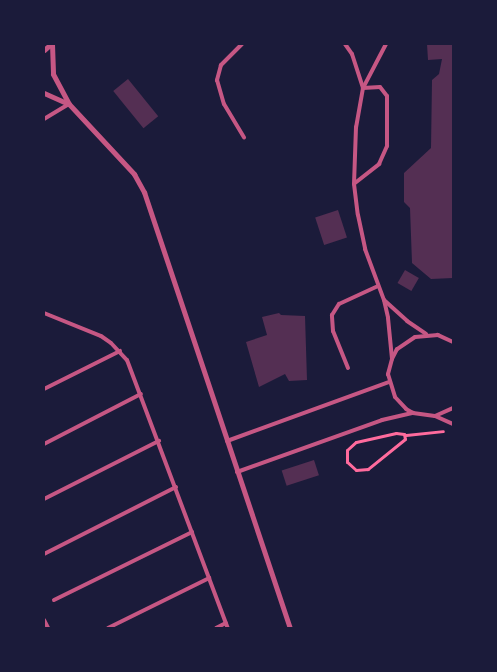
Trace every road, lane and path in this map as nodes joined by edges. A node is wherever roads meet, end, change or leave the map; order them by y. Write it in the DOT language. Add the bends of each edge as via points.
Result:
graph roads {
  1 [pos="51,44"];
  2 [pos="242,44"];
  3 [pos="345,44"];
  4 [pos="386,44"];
  5 [pos="44,50"];
  6 [pos="363,88"];
  7 [pos="44,93"];
  8 [pos="69,104"];
  9 [pos="44,119"];
  10 [pos="244,137"];
  11 [pos="354,184"];
  12 [pos="378,286"];
  13 [pos="384,300"];
  14 [pos="44,314"];
  15 [pos="426,334"];
  16 [pos="453,342"];
  17 [pos="120,351"];
  18 [pos="392,359"];
  19 [pos="348,368"];
  20 [pos="389,382"];
  21 [pos="44,389"];
  22 [pos="141,394"];
  23 [pos="453,408"];
  24 [pos="414,413"];
  25 [pos="435,416"];
  26 [pos="453,424"];
  27 [pos="444,431"];
  28 [pos="406,435"];
  29 [pos="227,441"];
  30 [pos="159,442"];
  31 [pos="44,444"];
  32 [pos="237,472"];
  33 [pos="176,487"];
  34 [pos="44,499"];
  35 [pos="192,532"];
  36 [pos="44,554"];
  37 [pos="209,578"];
  38 [pos="54,600"];
  39 [pos="44,620"];
  40 [pos="226,623"];
  41 [pos="48,628"];
  42 [pos="108,628"];
  43 [pos="216,628"];
  44 [pos="228,628"];
  45 [pos="290,628"];
  1 -- 5 [label="street"];
  1 -- 8 [label="street" via="53,74"];
  2 -- 10 [label="lane" via="221,65 217,80 224,104"];
  3 -- 6 [label="lane" via="352,54"];
  4 -- 6 [label="lane"];
  6 -- 11 [label="lane" via="355,136"];
  6 -- 11 [label="lane" via="380,87 387,96 387,146 379,164"];
  7 -- 8 [label="street"];
  8 -- 9 [label="lane"];
  8 -- 29 [label="street" via="134,174 144,192"];
  11 -- 12 [label="lane" via="365,249"];
  12 -- 13 [label="lane"];
  12 -- 19 [label="lane" via="345,301 332,315 333,331"];
  13 -- 15 [label="lane"];
  13 -- 18 [label="lane"];
  14 -- 17 [label="lane" via="101,336"];
  15 -- 16 [label="lane"];
  15 -- 18 [label="lane" via="406,342"];
  17 -- 21 [label="lane"];
  17 -- 22 [label="lane" via="132,369"];
  18 -- 20 [label="lane"];
  20 -- 24 [label="lane" via="400,404"];
  20 -- 29 [label="lane"];
  22 -- 30 [label="lane"];
  22 -- 31 [label="lane"];
  23 -- 25 [label="lane"];
  24 -- 25 [label="lane"];
  24 -- 32 [label="lane" via="382,420"];
  25 -- 26 [label="lane"];
  27 -- 28 [label="path"];
  28 -- 28 [label="path" via="396,433 356,442 347,450 347,462 356,470 368,469"];
  29 -- 32 [label="street"];
  30 -- 33 [label="lane"];
  30 -- 34 [label="lane"];
  32 -- 45 [label="street"];
  33 -- 35 [label="lane"];
  33 -- 36 [label="lane"];
  35 -- 37 [label="lane"];
  35 -- 38 [label="lane"];
  37 -- 40 [label="lane"];
  37 -- 42 [label="lane"];
  39 -- 41 [label="lane"];
  40 -- 43 [label="lane"];
  40 -- 44 [label="lane"];
}
